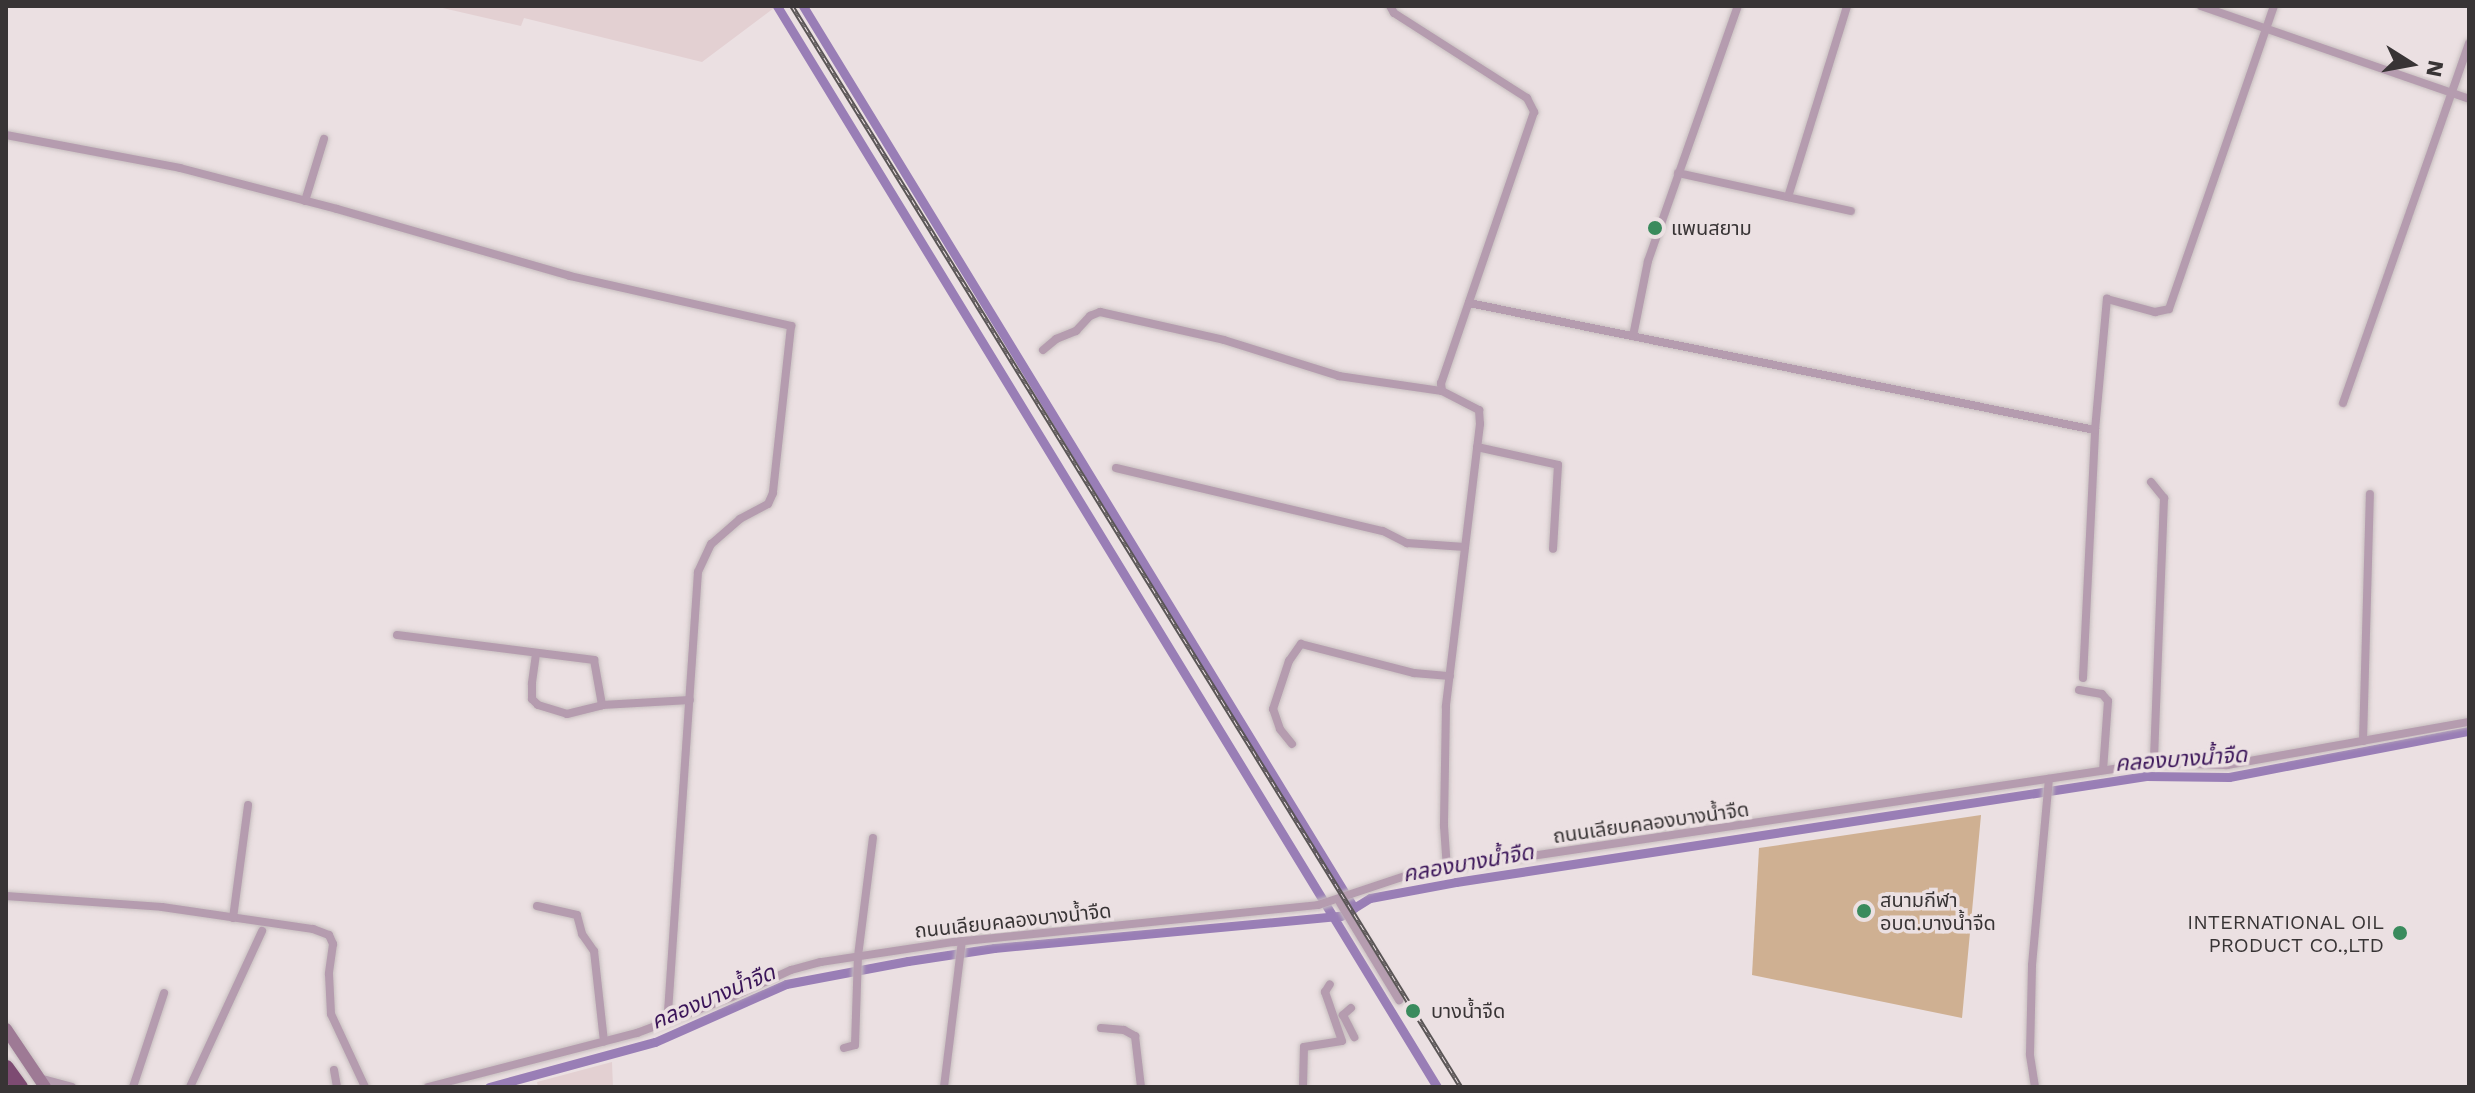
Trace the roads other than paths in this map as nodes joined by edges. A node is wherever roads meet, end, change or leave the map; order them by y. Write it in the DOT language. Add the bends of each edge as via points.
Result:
graph roads {
  1 [pos="1390,6"];
  2 [pos="1738,6"];
  3 [pos="1847,6"];
  4 [pos="2201,6"];
  5 [pos="2274,6"];
  6 [pos="2266,29"];
  7 [pos="2469,43"];
  8 [pos="2452,94"];
  9 [pos="2469,99"];
  10 [pos="6,135"];
  11 [pos="324,139"];
  12 [pos="1678,173"];
  13 [pos="1788,197"];
  14 [pos="305,201"];
  15 [pos="1851,211"];
  16 [pos="1475,304"];
  17 [pos="1633,336"];
  18 [pos="1043,350"];
  19 [pos="1442,391"];
  20 [pos="2343,403"];
  21 [pos="2095,430"];
  22 [pos="1484,448"];
  23 [pos="1116,468"];
  24 [pos="2151,482"];
  25 [pos="2370,494"];
  26 [pos="1465,547"];
  27 [pos="1553,549"];
  28 [pos="397,635"];
  29 [pos="536,654"];
  30 [pos="1450,676"];
  31 [pos="2083,678"];
  32 [pos="2079,690"];
  33 [pos="690,700"];
  34 [pos="602,705"];
  35 [pos="2469,722"];
  36 [pos="2363,741"];
  37 [pos="1292,744"];
  38 [pos="2154,763"];
  39 [pos="2103,770"];
  40 [pos="2049,781"];
  41 [pos="248,805"];
  42 [pos="873,838"];
  43 [pos="1447,869"];
  44 [pos="6,896"];
  45 [pos="1340,903"];
  46 [pos="537,906"];
  47 [pos="233,918"];
  48 [pos="262,931"];
  49 [pos="962,943"];
  50 [pos="858,959"];
  51 [pos="1330,984"];
  52 [pos="164,993"];
  53 [pos="1399,1000"];
  54 [pos="1351,1008"];
  55 [pos="667,1022"];
  56 [pos="1101,1028"];
  57 [pos="6,1029"];
  58 [pos="1363,1030"];
  59 [pos="1354,1037"];
  60 [pos="604,1041"];
  61 [pos="1342,1041"];
  62 [pos="844,1048"];
  63 [pos="8,1070"];
  64 [pos="334,1070"];
  65 [pos="43,1083"];
  66 [pos="20,1087"];
  67 [pos="72,1087"];
  68 [pos="133,1087"];
  69 [pos="190,1087"];
  70 [pos="337,1087"];
  71 [pos="365,1087"];
  72 [pos="428,1087"];
  73 [pos="944,1087"];
  74 [pos="1141,1087"];
  75 [pos="1303,1087"];
  76 [pos="2035,1087"];
  1 -- 16 [label="street" via="1533,105"];
  2 -- 12 [label="street"];
  3 -- 13 [label="street"];
  4 -- 6 [label="street"];
  5 -- 6 [label="street"];
  6 -- 8 [label="street"];
  6 -- 21 [label="street" via="2169,309 2155,312 2107,299"];
  7 -- 8 [label="street"];
  8 -- 9 [label="street"];
  8 -- 20 [label="street"];
  10 -- 14 [label="street" via="180,168"];
  11 -- 14 [label="street"];
  12 -- 13 [label="street"];
  12 -- 17 [label="street" via="1648,261"];
  13 -- 15 [label="street"];
  14 -- 33 [label="street" via="570,276 791,326 773,493 768,504 725,529 702,557"];
  16 -- 17 [label="street"];
  16 -- 19 [label="street" via="1442,373"];
  17 -- 21 [label="street"];
  18 -- 19 [label="street" via="1100,312 1224,340 1339,376"];
  19 -- 22 [label="street" via="1479,410"];
  21 -- 31 [label="street"];
  22 -- 26 [label="street"];
  22 -- 27 [label="street" via="1558,465"];
  23 -- 26 [label="street" via="1383,531 1407,543"];
  24 -- 38 [label="street" via="2164,498"];
  25 -- 36 [label="street"];
  26 -- 30 [label="street"];
  28 -- 29 [label="street"];
  29 -- 34 [label="street" via="594,660"];
  29 -- 34 [label="street" via="532,699 538,705 567,714"];
  30 -- 37 [label="street" via="1414,673 1301,644 1289,661 1273,709"];
  30 -- 43 [label="street" via="1444,745"];
  32 -- 39 [label="street" via="2102,694 2108,701"];
  33 -- 34 [label="street"];
  33 -- 55 [label="street"];
  35 -- 36 [label="street, ถนนเลียบคลองบางน้ำจืด"];
  36 -- 38 [label="street, ถนนเลียบคลองบางน้ำจืด" via="2227,765"];
  38 -- 39 [label="street, ถนนเลียบคลองบางน้ำจืด"];
  39 -- 40 [label="street, ถนนเลียบคลองบางน้ำจืด"];
  40 -- 43 [label="street, ถนนเลียบคลองบางน้ำจืด"];
  40 -- 76 [label="street" via="2032,965 2030,1054"];
  41 -- 47 [label="street"];
  42 -- 50 [label="street"];
  43 -- 49 [label="street, ถนนเลียบคลองบางน้ำจืด" via="1399,876 1318,905"];
  44 -- 47 [label="street"];
  45 -- 53 [label="street"];
  46 -- 60 [label="street" via="577,914 594,951"];
  47 -- 71 [label="street" via="329,935 331,1014"];
  48 -- 69 [label="street"];
  49 -- 50 [label="street, ถนนเลียบคลองบางน้ำจืด"];
  49 -- 73 [label="street"];
  50 -- 55 [label="street, ถนนเลียบคลองบางน้ำจืด" via="791,970"];
  50 -- 62 [label="street" via="855,1045"];
  51 -- 61 [label="street" via="1325,992"];
  52 -- 68 [label="street"];
  54 -- 59 [label="street" via="1343,1015"];
  55 -- 60 [label="street, ถนนเลียบคลองบางน้ำจืด"];
  56 -- 74 [label="street" via="1135,1036"];
  57 -- 65 [label="main road"];
  58 -- 59 [label="street"];
  59 -- 61 [label="street"];
  60 -- 72 [label="street, ถนนเลียบคลองบางน้ำจืด"];
  61 -- 75 [label="street" via="1304,1047"];
  63 -- 66 [label="highway"];
  64 -- 70 [label="street"];
  65 -- 67 [label="street"];
}
